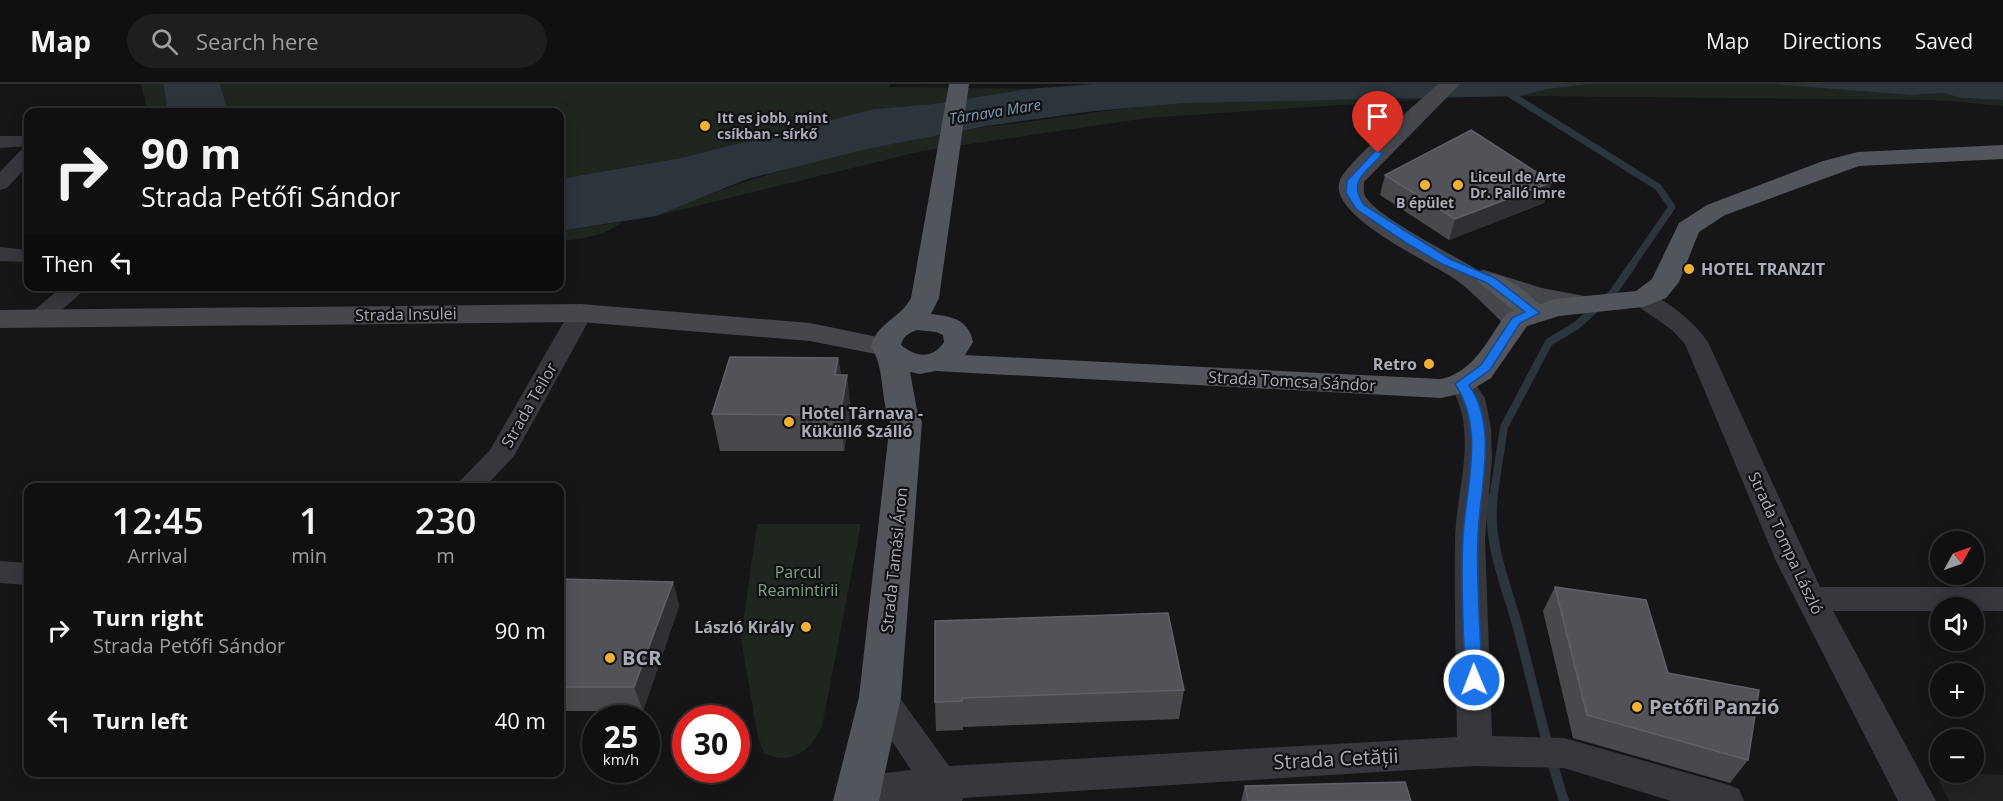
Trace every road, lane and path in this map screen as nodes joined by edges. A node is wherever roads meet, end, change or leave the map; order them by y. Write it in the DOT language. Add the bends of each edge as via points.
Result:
graph roads {
  1 [pos="959,86"];
  2 [pos="1442,93"];
  3 [pos="24,141"];
  4 [pos="0,142"];
  5 [pos="2003,152"];
  6 [pos="24,158"];
  7 [pos="0,184"];
  8 [pos="0,254"];
  9 [pos="933,255"];
  10 [pos="24,256"];
  11 [pos="1446,261"];
  12 [pos="1491,281"];
  13 [pos="72,291"];
  14 [pos="1631,301"];
  15 [pos="1587,304"];
  16 [pos="581,313"];
  17 [pos="1525,316"];
  18 [pos="40,317"];
  19 [pos="0,319"];
  20 [pos="956,333"];
  21 [pos="894,339"];
  22 [pos="932,363"];
  23 [pos="1093,370"];
  24 [pos="1474,375"];
  25 [pos="906,422"];
  26 [pos="471,483"];
  27 [pos="0,572"];
  28 [pos="24,574"];
  29 [pos="1811,598"];
  30 [pos="2003,599"];
  31 [pos="880,697"];
  32 [pos="1475,751"];
  33 [pos="944,792"];
  34 [pos="857,797"];
  35 [pos="1726,801"];
  36 [pos="1917,801"];
  1 -- 9 [label="main road"];
  2 -- 11 [label="main road" via="1363,168 1352,181 1351,193 1360,207 1394,232"];
  3 -- 4 [label="street"];
  5 -- 14 [label="main road" via="1858,159 1776,185 1716,210 1688,228 1665,282 1656,292"];
  6 -- 7 [label="street"];
  8 -- 10 [label="street"];
  9 -- 20 [label="main road"];
  9 -- 21 [label="main road" via="922,306"];
  11 -- 12 [label="main road"];
  11 -- 17 [label="main road"];
  12 -- 15 [label="main road"];
  12 -- 17 [label="main road"];
  13 -- 18 [label="street"];
  14 -- 15 [label="main road"];
  14 -- 29 [label="street, Strada Tompa László" via="1680,325 1696,342 1791,561"];
  15 -- 17 [label="main road"];
  16 -- 18 [label="main road, Strada Insulei"];
  16 -- 21 [label="main road, Strada Insulei"];
  16 -- 26 [label="street, Strada Teilor" via="500,456"];
  17 -- 24 [label="main road"];
  18 -- 19 [label="main road, Strada Insulei"];
  20 -- 21 [label="main road" via="930,321"];
  20 -- 22 [label="main road" via="959,344 955,352"];
  20 -- 23 [label="main road" via="998,349"];
  21 -- 22 [label="main road" via="915,364"];
  21 -- 25 [label="main road, Strada Tamási Áron"];
  22 -- 23 [label="main road"];
  22 -- 25 [label="main road, Strada Tamási Áron" via="916,409"];
  23 -- 24 [label="main road, Strada Tomcsa Sándor" via="1432,389"];
  24 -- 32 [label="street" via="1472,398 1478,428 1478,459 1470,538"];
  25 -- 31 [label="main road, Strada Tamási Áron"];
  27 -- 28 [label="street"];
  29 -- 30 [label="street"];
  29 -- 36 [label="street, Strada Tompa László"];
  31 -- 33 [label="street"];
  31 -- 34 [label="main road, Strada Tamási Áron"];
  32 -- 33 [label="street, Strada Cetății"];
  32 -- 35 [label="street, Strada Cetății" via="1546,753"];
  33 -- 34 [label="street, Strada Cetății"];
}
